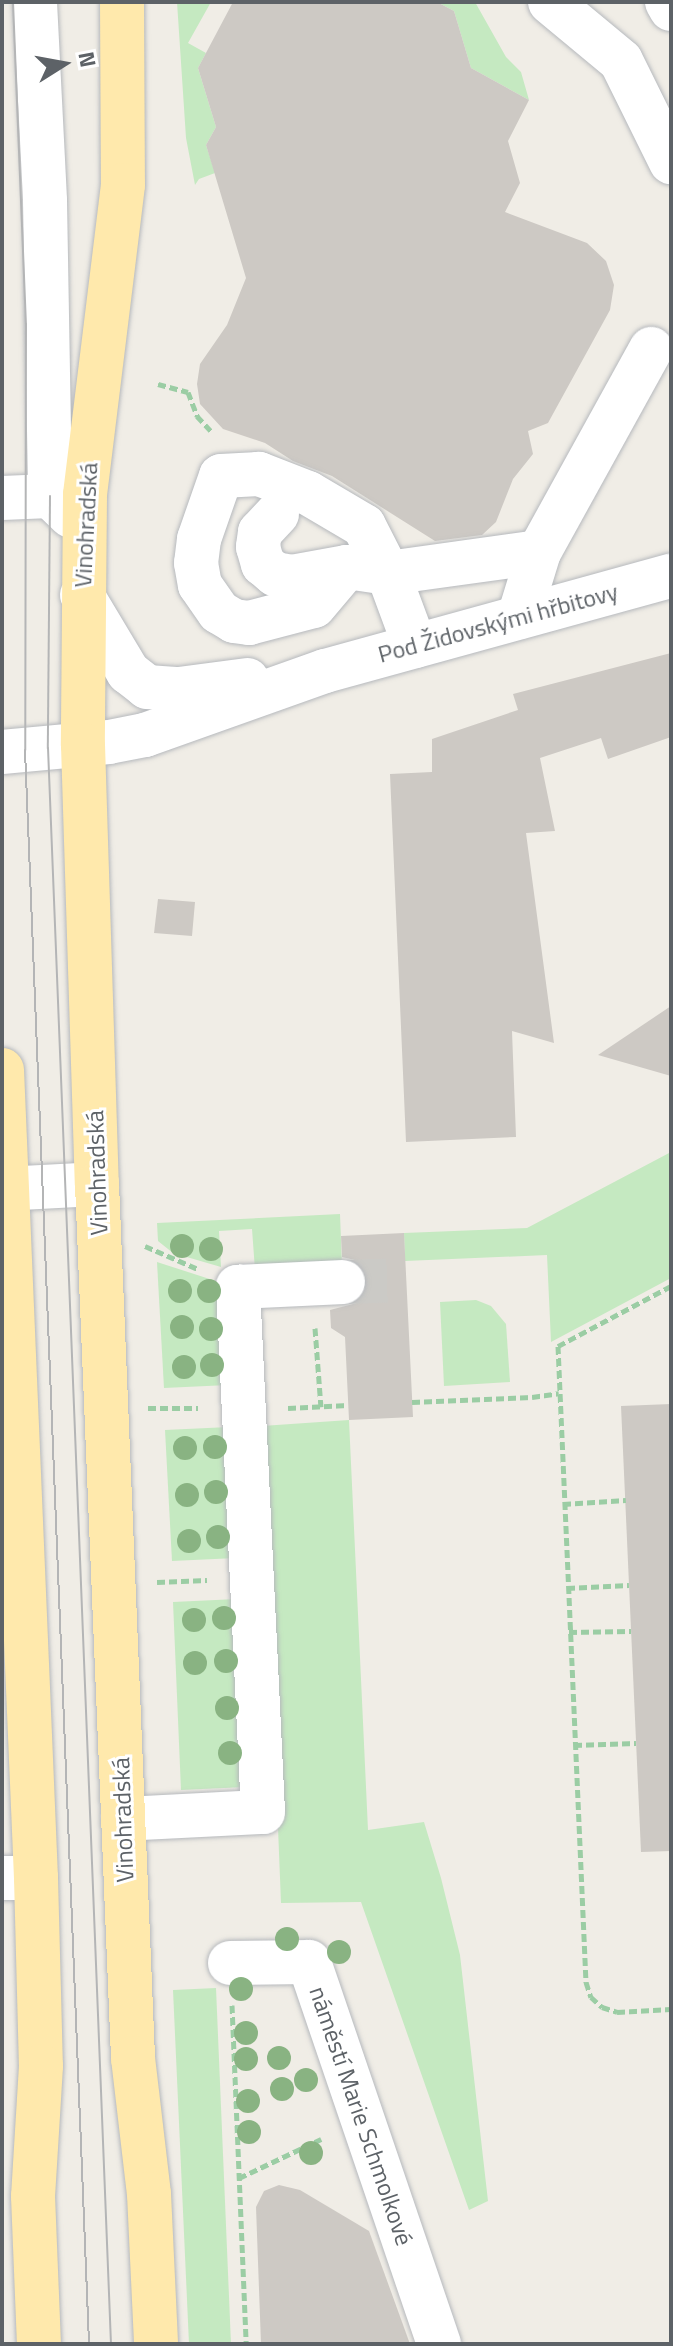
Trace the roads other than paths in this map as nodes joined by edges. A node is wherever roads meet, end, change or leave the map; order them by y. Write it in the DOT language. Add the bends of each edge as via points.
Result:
graph roads {
  1 [pos="35,2"];
  2 [pos="122,2"];
  3 [pos="550,2"];
  4 [pos="667,2"];
  5 [pos="671,9"];
  6 [pos="671,162"];
  7 [pos="651,349"];
  8 [pos="259,474"];
  9 [pos="50,496"];
  10 [pos="2,498"];
  11 [pos="277,514"];
  12 [pos="84,528"];
  13 [pos="539,552"];
  14 [pos="368,570"];
  15 [pos="671,576"];
  16 [pos="82,595"];
  17 [pos="257,595"];
  18 [pos="519,617"];
  19 [pos="415,646"];
  20 [pos="325,671"];
  21 [pos="83,745"];
  22 [pos="2,752"];
  23 [pos="2,1070"];
  24 [pos="97,1184"];
  25 [pos="4,1189"];
  26 [pos="328,1283"];
  27 [pos="123,1819"];
  28 [pos="19,1878"];
  29 [pos="230,1963"];
  30 [pos="39,2344"];
  31 [pos="156,2344"];
  32 [pos="439,2344"];
  1 -- 9 [label="street" via="46,217"];
  2 -- 12 [label="main road, Vinohradská" via="123,185"];
  3 -- 6 [label="street" via="621,61"];
  4 -- 5 [label="street"];
  7 -- 13 [label="street"];
  8 -- 14 [label="street" via="308,493 364,526"];
  8 -- 14 [label="street" via="221,476 199,539 200,585 219,612 249,623 314,606"];
  8 -- 17 [label="street" via="233,524 236,568"];
  9 -- 10 [label="street"];
  9 -- 12 [label="street"];
  11 -- 14 [label="street" via="260,532 258,547 263,564 275,574"];
  12 -- 16 [label="main road, Vinohradská"];
  13 -- 14 [label="street"];
  13 -- 18 [label="street"];
  14 -- 19 [label="street"];
  15 -- 18 [label="street, Pod Židovskými hřbitovy"];
  16 -- 20 [label="street, Pod Židovskými hřbitovy" via="128,672 147,687 179,689"];
  16 -- 21 [label="main road, Vinohradská"];
  18 -- 19 [label="street, Pod Židovskými hřbitovy"];
  19 -- 20 [label="street, Pod Židovskými hřbitovy"];
  20 -- 21 [label="street, Pod Židovskými hřbitovy" via="145,735"];
  21 -- 22 [label="street, Pod Židovskými hřbitovy"];
  21 -- 24 [label="main road, Vinohradská"];
  23 -- 25 [label="main road"];
  24 -- 25 [label="street"];
  24 -- 27 [label="main road, Vinohradská"];
  25 -- 28 [label="main road"];
  26 -- 27 [label="street" via="238,1287 263,1812"];
  27 -- 31 [label="main road, Vinohradská" via="133,2058 149,2194"];
  28 -- 30 [label="main road" via="41,2066 33,2196"];
  29 -- 32 [label="street, náměstí Marie Schmolkové" via="309,1962"];
}
